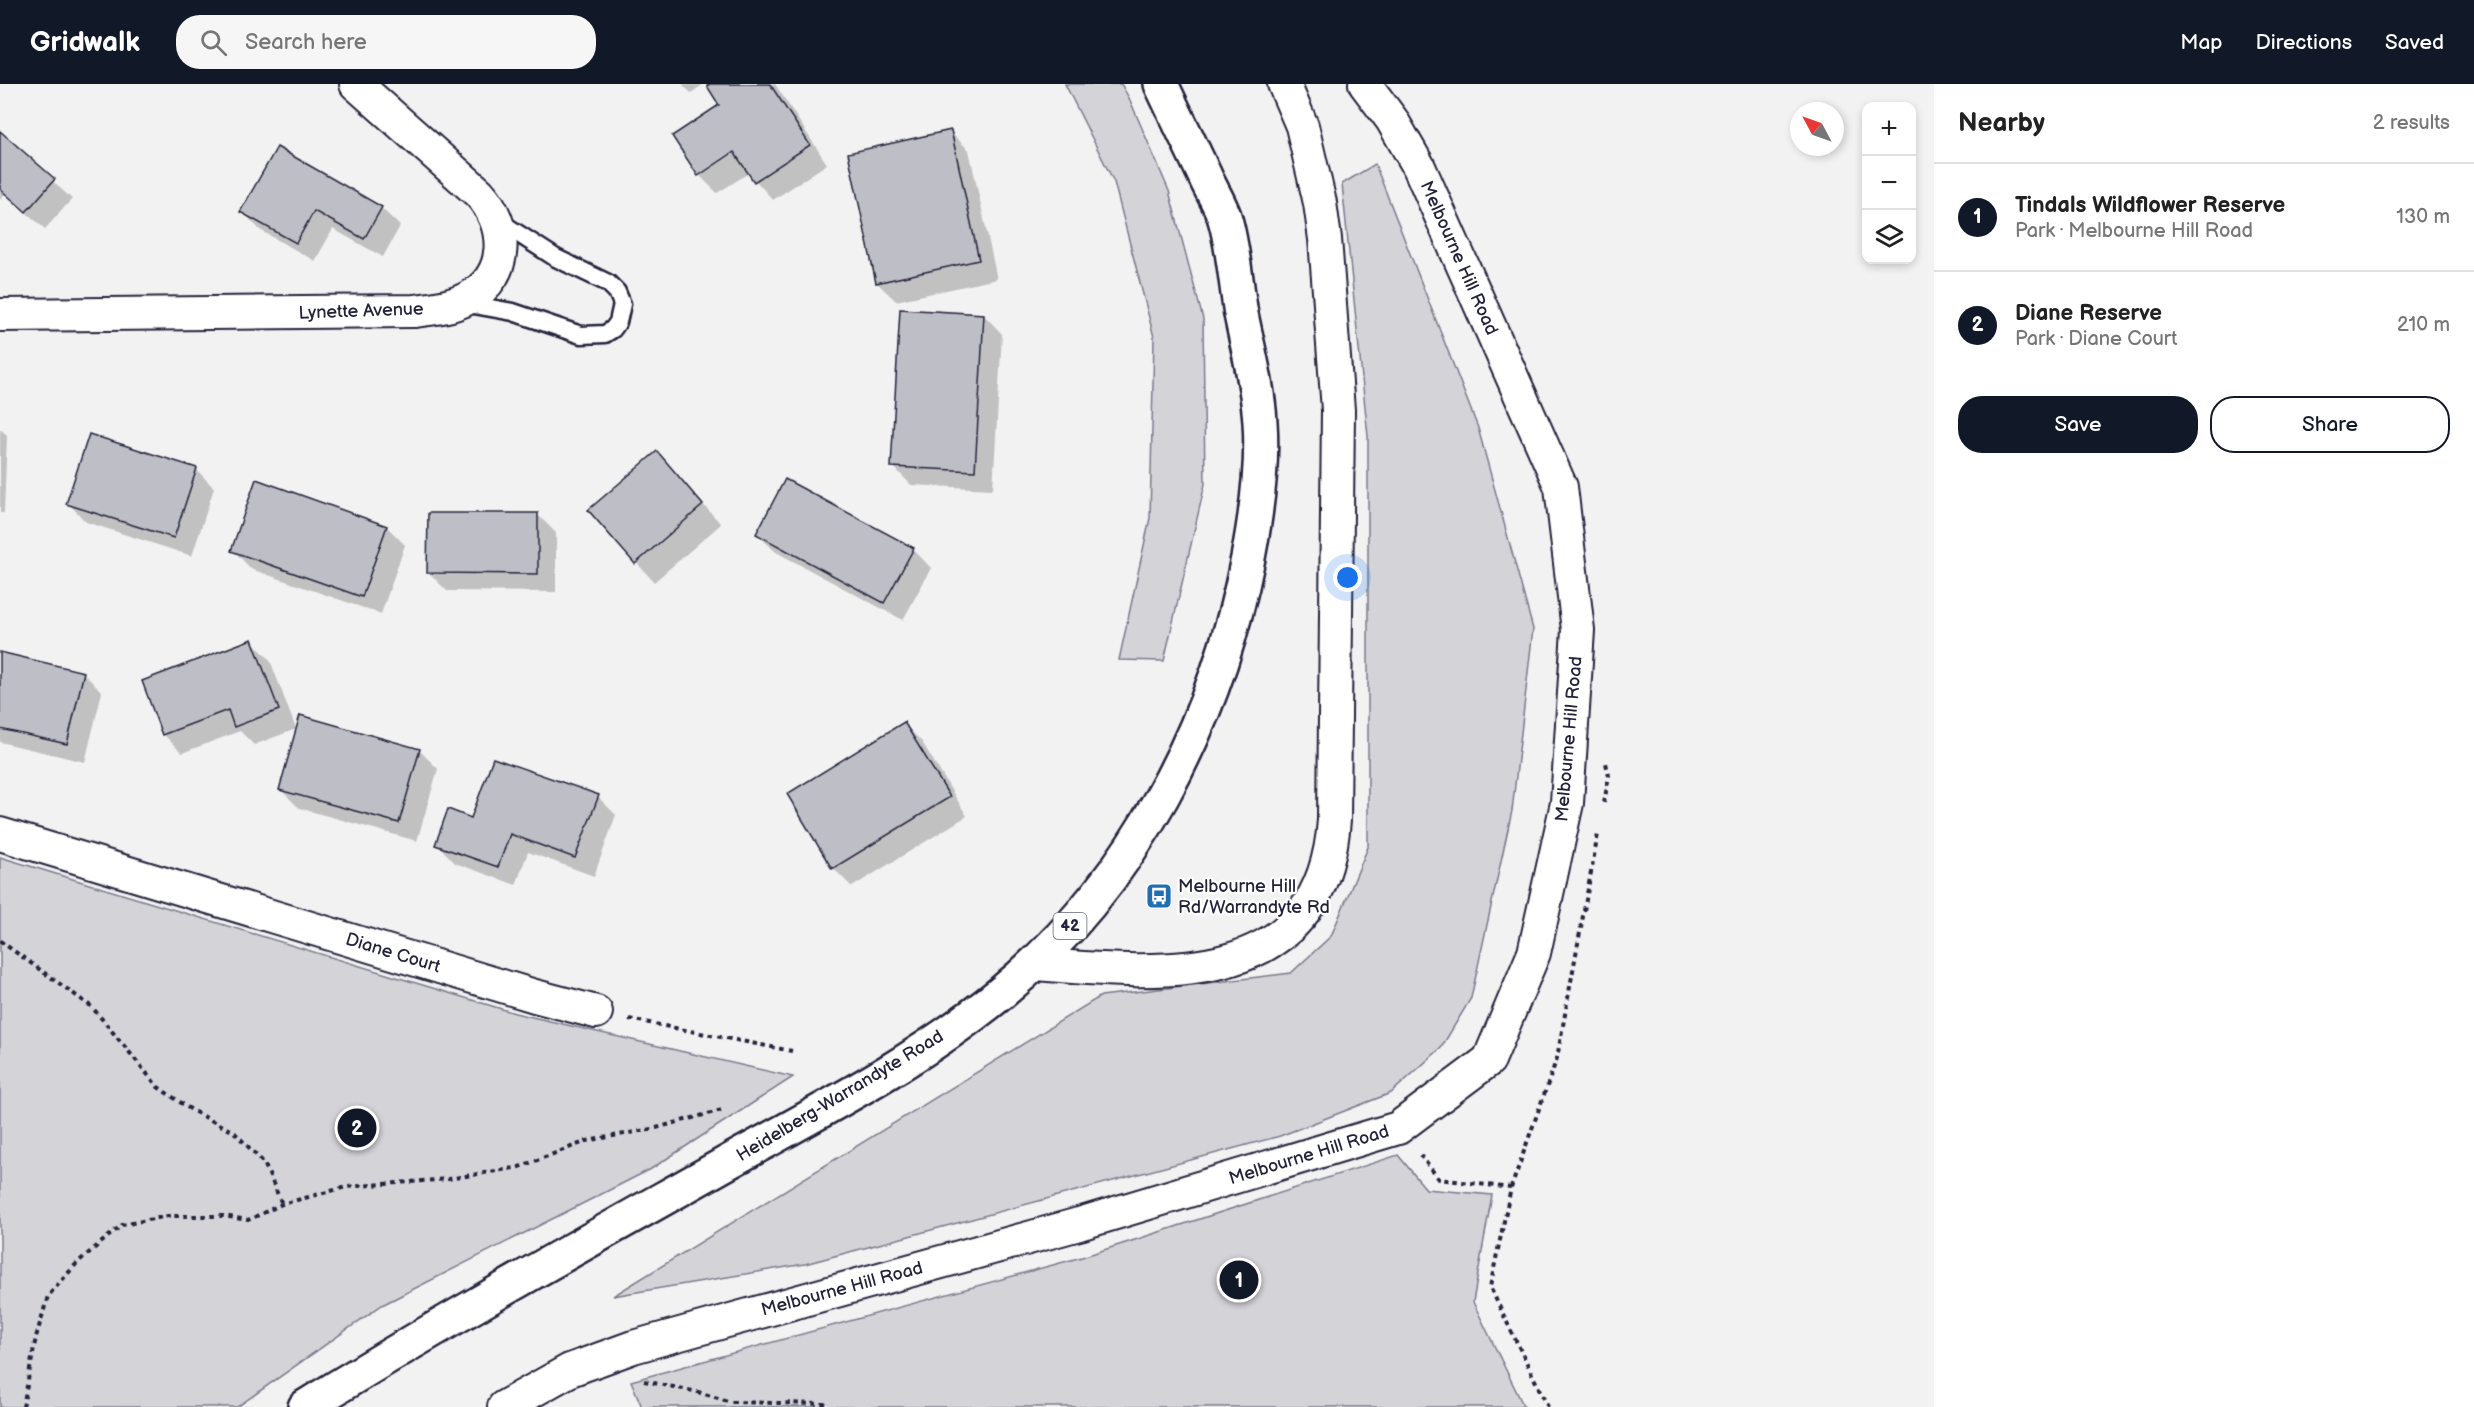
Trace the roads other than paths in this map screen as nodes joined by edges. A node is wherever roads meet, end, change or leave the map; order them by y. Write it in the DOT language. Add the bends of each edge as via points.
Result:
graph roads {
  1 [pos="356,84"];
  2 [pos="1161,84"];
  3 [pos="1284,84"];
  4 [pos="1365,84"];
  5 [pos="497,220"];
  6 [pos="456,303"];
  7 [pos="0,315"];
  8 [pos="0,834"];
  9 [pos="1034,964"];
  10 [pos="596,1012"];
  11 [pos="305,1407"];
  12 [pos="504,1407"];
  1 -- 5 [label="street, Lynette Avenue" via="479,193"];
  2 -- 9 [label="main road, Heidelberg-Warrandyte Road / 42" via="1224,216 1260,422 1252,535 1226,648 1212,692 1179,765 1141,832 1104,885"];
  3 -- 9 [label="street" via="1302,126 1320,203 1338,410 1334,820 1325,875 1308,908 1293,926 1270,943 1246,953 1167,970"];
  4 -- 12 [label="street, Melbourne Hill Road" via="1419,167 1561,487 1578,630 1568,803 1534,953 1489,1060 1398,1128 1079,1224 607,1355 570,1370"];
  5 -- 6 [label="street, Lynette Avenue" via="501,241 495,268 478,291"];
  5 -- 6 [label="lane" via="556,258 608,283 622,304 618,322 605,334 581,335 513,312"];
  6 -- 7 [label="street, Lynette Avenue" via="414,311"];
  8 -- 10 [label="street, Diane Court"];
  9 -- 11 [label="main road, Heidelberg-Warrandyte Road / 42" via="975,1013 894,1069 435,1328"];
}
